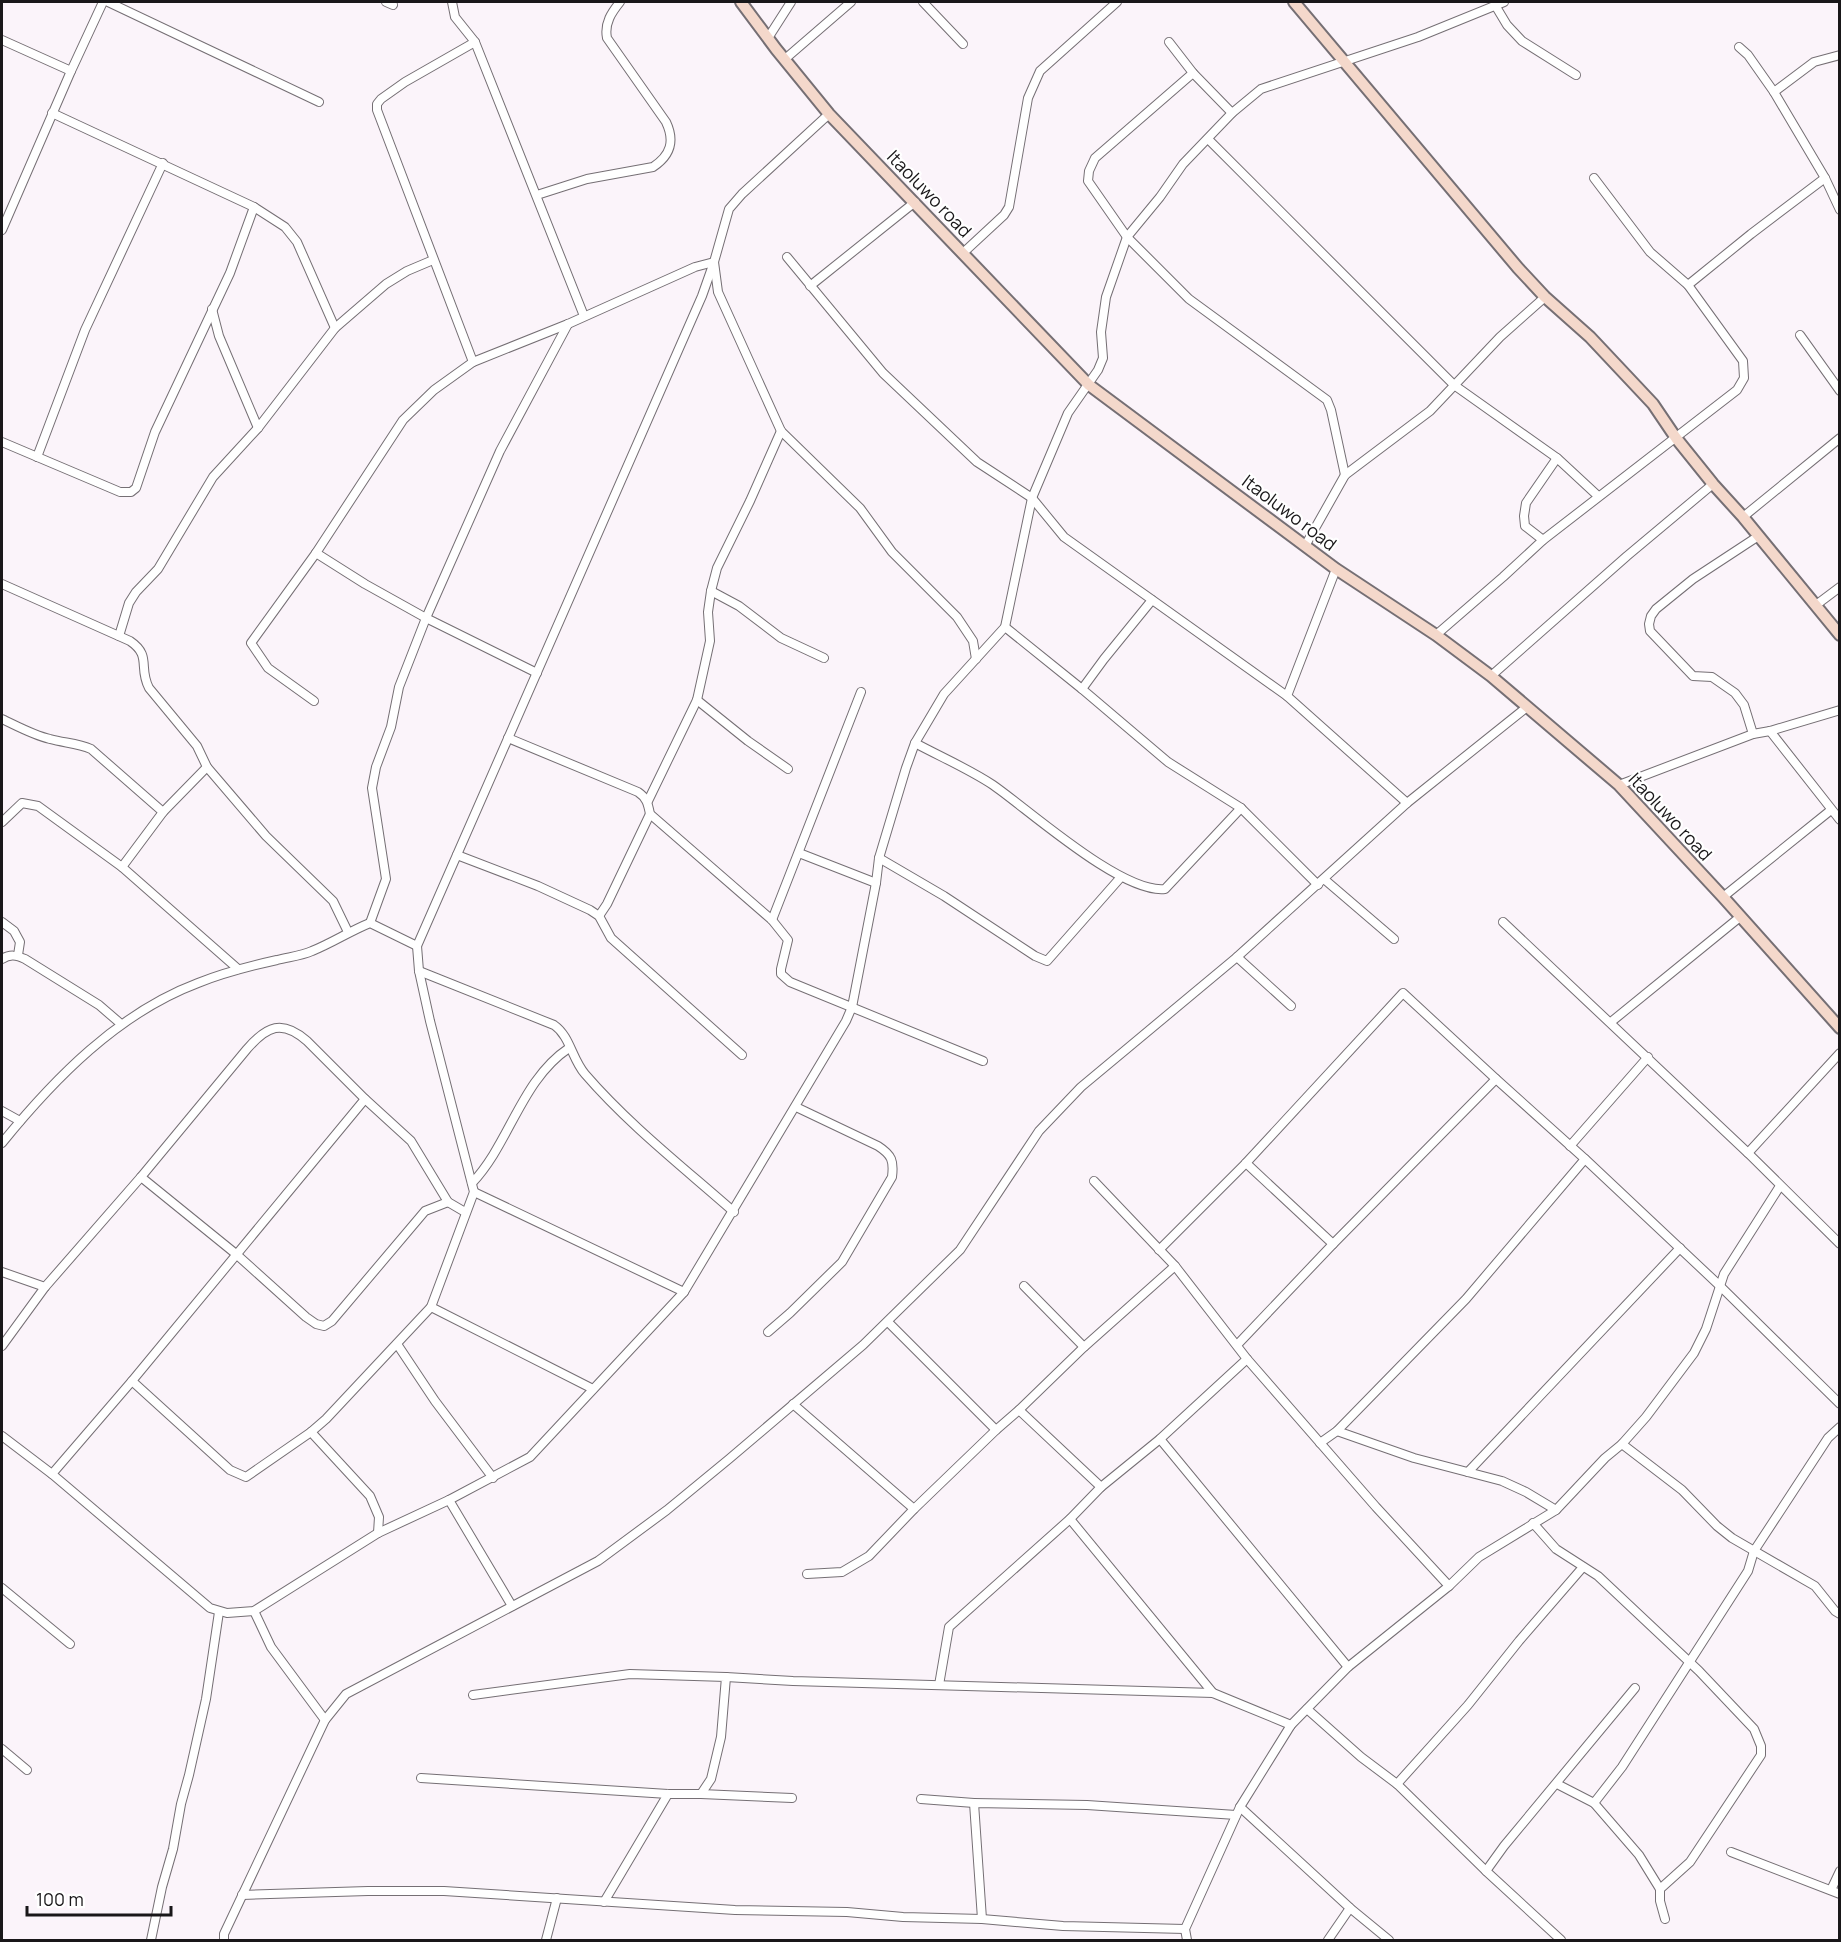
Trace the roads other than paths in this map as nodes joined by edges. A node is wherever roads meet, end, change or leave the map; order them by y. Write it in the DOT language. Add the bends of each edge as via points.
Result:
graph roads {
  1 [pos="103,2"];
  2 [pos="108,2"];
  3 [pos="452,2"];
  4 [pos="620,2"];
  5 [pos="741,2"];
  6 [pos="791,2"];
  7 [pos="851,2"];
  8 [pos="923,2"];
  9 [pos="1117,2"];
  10 [pos="1294,2"];
  11 [pos="1504,2"];
  12 [pos="1489,5"];
  13 [pos="768,38"];
  14 [pos="2,40"];
  15 [pos="475,42"];
  16 [pos="1169,42"];
  17 [pos="963,44"];
  18 [pos="1739,47"];
  19 [pos="1839,55"];
  20 [pos="784,59"];
  21 [pos="1344,62"];
  22 [pos="71,71"];
  23 [pos="1193,73"];
  24 [pos="1576,75"];
  25 [pos="1774,92"];
  26 [pos="319,102"];
  27 [pos="52,113"];
  28 [pos="1232,113"];
  29 [pos="829,114"];
  30 [pos="1208,139"];
  31 [pos="163,163"];
  32 [pos="1594,178"];
  33 [pos="1825,178"];
  34 [pos="537,195"];
  35 [pos="915,201"];
  36 [pos="254,207"];
  37 [pos="1839,210"];
  38 [pos="2,230"];
  39 [pos="1127,237"];
  40 [pos="963,253"];
  41 [pos="787,257"];
  42 [pos="433,260"];
  43 [pos="714,262"];
  44 [pos="1688,285"];
  45 [pos="810,286"];
  46 [pos="1545,297"];
  47 [pos="212,309"];
  48 [pos="584,316"];
  49 [pos="568,324"];
  50 [pos="335,328"];
  51 [pos="1800,335"];
  52 [pos="473,362"];
  53 [pos="1089,385"];
  54 [pos="1454,385"];
  55 [pos="1839,391"];
  56 [pos="258,428"];
  57 [pos="781,431"];
  58 [pos="1676,438"];
  59 [pos="1839,438"];
  60 [pos="2,442"];
  61 [pos="37,457"];
  62 [pos="1557,458"];
  63 [pos="1345,475"];
  64 [pos="1713,484"];
  65 [pos="1598,496"];
  66 [pos="1032,498"];
  67 [pos="1743,517"];
  68 [pos="1757,537"];
  69 [pos="1543,540"];
  70 [pos="1305,546"];
  71 [pos="316,553"];
  72 [pos="1336,568"];
  73 [pos="2,584"];
  74 [pos="1839,587"];
  75 [pos="711,591"];
  76 [pos="1152,600"];
  77 [pos="1816,605"];
  78 [pos="426,618"];
  79 [pos="1005,627"];
  80 [pos="1436,635"];
  81 [pos="1839,635"];
  82 [pos="119,636"];
  83 [pos="824,658"];
  84 [pos="976,659"];
  85 [pos="537,673"];
  86 [pos="1491,676"];
  87 [pos="1082,689"];
  88 [pos="861,692"];
  89 [pos="1287,696"];
  90 [pos="697,700"];
  91 [pos="314,701"];
  92 [pos="1527,707"];
  93 [pos="1839,710"];
  94 [pos="2,719"];
  95 [pos="1770,731"];
  96 [pos="1753,734"];
  97 [pos="508,738"];
  98 [pos="915,743"];
  99 [pos="207,767"];
  100 [pos="788,769"];
  101 [pos="1618,785"];
  102 [pos="648,801"];
  103 [pos="1407,803"];
  104 [pos="1241,808"];
  105 [pos="1831,810"];
  106 [pos="163,812"];
  107 [pos="650,814"];
  108 [pos="1839,820"];
  109 [pos="2,822"];
  110 [pos="799,853"];
  111 [pos="457,855"];
  112 [pos="879,858"];
  113 [pos="122,867"];
  114 [pos="1121,877"];
  115 [pos="1321,882"];
  116 [pos="876,883"];
  117 [pos="1723,897"];
  118 [pos="599,916"];
  119 [pos="1740,916"];
  120 [pos="772,920"];
  121 [pos="2,922"];
  122 [pos="1503,922"];
  123 [pos="370,924"];
  124 [pos="348,932"];
  125 [pos="1394,939"];
  126 [pos="417,946"];
  127 [pos="18,955"];
  128 [pos="1237,957"];
  129 [pos="2,959"];
  130 [pos="238,969"];
  131 [pos="419,971"];
  132 [pos="1291,1006"];
  133 [pos="852,1007"];
  134 [pos="1611,1022"];
  135 [pos="121,1024"];
  136 [pos="1839,1028"];
  137 [pos="569,1048"];
  138 [pos="1839,1053"];
  139 [pos="742,1055"];
  140 [pos="1648,1057"];
  141 [pos="983,1061"];
  142 [pos="1496,1079"];
  143 [pos="365,1099"];
  144 [pos="796,1107"];
  145 [pos="2,1111"];
  146 [pos="20,1121"];
  147 [pos="2,1143"];
  148 [pos="1570,1146"];
  149 [pos="1748,1152"];
  150 [pos="1585,1159"];
  151 [pos="1246,1163"];
  152 [pos="141,1177"];
  153 [pos="1094,1181"];
  154 [pos="472,1183"];
  155 [pos="1780,1186"];
  156 [pos="474,1192"];
  157 [pos="448,1202"];
  158 [pos="465,1212"];
  159 [pos="734,1212"];
  160 [pos="1333,1244"];
  161 [pos="1839,1244"];
  162 [pos="1680,1248"];
  163 [pos="1159,1250"];
  164 [pos="236,1254"];
  165 [pos="1175,1266"];
  166 [pos="2,1272"];
  167 [pos="1024,1286"];
  168 [pos="1720,1286"];
  169 [pos="45,1287"];
  170 [pos="684,1292"];
  171 [pos="430,1307"];
  172 [pos="888,1322"];
  173 [pos="768,1332"];
  174 [pos="398,1344"];
  175 [pos="1237,1345"];
  176 [pos="2,1346"];
  177 [pos="1084,1347"];
  178 [pos="1247,1359"];
  179 [pos="132,1381"];
  180 [pos="593,1389"];
  181 [pos="793,1404"];
  182 [pos="1839,1404"];
  183 [pos="1019,1410"];
  184 [pos="1839,1427"];
  185 [pos="996,1430"];
  186 [pos="1337,1431"];
  187 [pos="311,1432"];
  188 [pos="2,1436"];
  189 [pos="1160,1439"];
  190 [pos="1320,1443"];
  191 [pos="1622,1444"];
  192 [pos="1468,1472"];
  193 [pos="52,1474"];
  194 [pos="493,1478"];
  195 [pos="1101,1487"];
  196 [pos="449,1500"];
  197 [pos="914,1509"];
  198 [pos="1556,1510"];
  199 [pos="1070,1519"];
  200 [pos="1533,1523"];
  201 [pos="378,1533"];
  202 [pos="1754,1551"];
  203 [pos="1583,1567"];
  204 [pos="807,1574"];
  205 [pos="1449,1586"];
  206 [pos="2,1588"];
  207 [pos="512,1606"];
  208 [pos="254,1611"];
  209 [pos="219,1612"];
  210 [pos="1839,1614"];
  211 [pos="70,1644"];
  212 [pos="1688,1662"];
  213 [pos="1348,1667"];
  214 [pos="726,1677"];
  215 [pos="939,1685"];
  216 [pos="1635,1688"];
  217 [pos="1214,1693"];
  218 [pos="473,1695"];
  219 [pos="1307,1709"];
  220 [pos="325,1720"];
  221 [pos="1291,1725"];
  222 [pos="2,1749"];
  223 [pos="27,1770"];
  224 [pos="421,1778"];
  225 [pos="1397,1784"];
  226 [pos="1557,1784"];
  227 [pos="668,1794"];
  228 [pos="701,1794"];
  229 [pos="792,1798"];
  230 [pos="921,1799"];
  231 [pos="974,1803"];
  232 [pos="1594,1803"];
  233 [pos="1238,1811"];
  234 [pos="1731,1852"];
  235 [pos="1486,1871"];
  236 [pos="1839,1871"];
  237 [pos="1660,1889"];
  238 [pos="1831,1890"];
  239 [pos="1839,1894"];
  240 [pos="242,1895"];
  241 [pos="557,1898"];
  242 [pos="604,1902"];
  243 [pos="1350,1908"];
  244 [pos="1665,1918"];
  245 [pos="982,1919"];
  246 [pos="1185,1929"];
  247 [pos="151,1941"];
  248 [pos="224,1941"];
  249 [pos="546,1941"];
  250 [pos="1187,1941"];
  251 [pos="1328,1941"];
  252 [pos="1389,1941"];
  253 [pos="1561,1941"];
  1 -- 22 [label="street"];
  2 -- 26 [label="street"];
  3 -- 15 [label="street" via="455,17"];
  4 -- 34 [label="street" via="605,30 607,38 666,122 671,143 661,162 653,167 587,179"];
  5 -- 13 [label="street, Itaoluwo road"];
  6 -- 13 [label="street"];
  7 -- 20 [label="street"];
  8 -- 17 [label="street"];
  9 -- 40 [label="street" via="1040,71 1028,98 1009,207"];
  10 -- 21 [label="street"];
  11 -- 12 [label="street"];
  12 -- 21 [label="street" via="1418,37"];
  12 -- 24 [label="street" via="1522,41"];
  13 -- 20 [label="street, Itaoluwo road"];
  14 -- 22 [label="street"];
  15 -- 34 [label="street"];
  15 -- 42 [label="street" via="405,82 377,104"];
  16 -- 23 [label="street"];
  18 -- 25 [label="street"];
  19 -- 25 [label="street" via="1814,62"];
  20 -- 29 [label="street, Itaoluwo road"];
  21 -- 28 [label="street" via="1261,88"];
  21 -- 46 [label="street"];
  22 -- 27 [label="street"];
  23 -- 28 [label="street"];
  23 -- 39 [label="street" via="1095,158 1089,171 1092,188"];
  25 -- 33 [label="street"];
  27 -- 31 [label="street"];
  27 -- 38 [label="street"];
  28 -- 30 [label="street"];
  29 -- 35 [label="street, Itaoluwo road"];
  29 -- 43 [label="street" via="729,209"];
  30 -- 39 [label="street" via="1183,164"];
  30 -- 54 [label="street"];
  31 -- 36 [label="street"];
  31 -- 61 [label="street" via="85,330"];
  32 -- 44 [label="street" via="1650,252"];
  33 -- 37 [label="street"];
  33 -- 44 [label="street"];
  34 -- 48 [label="street"];
  35 -- 40 [label="street, Itaoluwo road"];
  35 -- 45 [label="street"];
  36 -- 47 [label="street"];
  36 -- 50 [label="street" via="285,227 297,243"];
  39 -- 53 [label="street" via="1106,297 1101,332 1103,358"];
  39 -- 63 [label="street" via="1189,299 1326,400"];
  40 -- 53 [label="street, Itaoluwo road"];
  41 -- 45 [label="street"];
  42 -- 50 [label="street" via="386,284"];
  42 -- 52 [label="street"];
  43 -- 48 [label="street"];
  43 -- 57 [label="street" via="718,292"];
  43 -- 85 [label="street" via="698,307"];
  44 -- 58 [label="street" via="1743,361 1744,378 1737,390"];
  45 -- 66 [label="street" via="883,373 977,462"];
  46 -- 54 [label="street"];
  46 -- 58 [label="street" via="1653,404"];
  47 -- 56 [label="street" via="219,336"];
  47 -- 61 [label="street" via="155,432 136,488 120,492"];
  48 -- 49 [label="street"];
  49 -- 52 [label="street"];
  49 -- 78 [label="street" via="500,451"];
  50 -- 56 [label="street"];
  51 -- 55 [label="street"];
  52 -- 71 [label="street" via="434,390 403,420"];
  53 -- 66 [label="street" via="1068,413"];
  53 -- 70 [label="street, Itaoluwo road"];
  54 -- 62 [label="street"];
  54 -- 63 [label="street" via="1430,411"];
  56 -- 82 [label="street" via="213,477 158,569 136,592"];
  57 -- 75 [label="street" via="717,568"];
  57 -- 84 [label="street" via="860,508 892,552 957,617 973,640"];
  58 -- 64 [label="street"];
  58 -- 65 [label="street"];
  59 -- 67 [label="street"];
  60 -- 61 [label="street"];
  62 -- 65 [label="street"];
  62 -- 69 [label="street" via="1524,510 1525,526"];
  63 -- 70 [label="street"];
  64 -- 67 [label="street"];
  64 -- 86 [label="street"];
  65 -- 69 [label="street"];
  66 -- 76 [label="street" via="1064,537"];
  66 -- 79 [label="street"];
  67 -- 68 [label="street"];
  68 -- 77 [label="street"];
  68 -- 96 [label="street" via="1693,579 1656,609 1649,624 1650,631 1694,676 1712,677 1735,693 1744,705"];
  69 -- 80 [label="street"];
  70 -- 72 [label="street, Itaoluwo road"];
  71 -- 78 [label="street"];
  71 -- 91 [label="street" via="251,643 268,668"];
  72 -- 80 [label="street, Itaoluwo road"];
  72 -- 89 [label="street"];
  73 -- 82 [label="street"];
  74 -- 77 [label="street"];
  75 -- 83 [label="street" via="782,638"];
  75 -- 90 [label="street" via="710,641"];
  76 -- 87 [label="street"];
  76 -- 89 [label="street"];
  77 -- 81 [label="street"];
  78 -- 85 [label="street"];
  78 -- 123 [label="street" via="399,687 391,727 373,778 386,879"];
  79 -- 84 [label="street"];
  79 -- 87 [label="street"];
  80 -- 86 [label="street, Itaoluwo road"];
  82 -- 99 [label="street" via="140,648 148,688 197,746"];
  84 -- 98 [label="street" via="944,694"];
  85 -- 97 [label="street"];
  86 -- 92 [label="street, Itaoluwo road"];
  87 -- 104 [label="street" via="1168,762"];
  88 -- 110 [label="street"];
  89 -- 103 [label="street"];
  90 -- 100 [label="street"];
  90 -- 102 [label="street"];
  92 -- 101 [label="street, Itaoluwo road"];
  92 -- 103 [label="street"];
  93 -- 95 [label="street"];
  94 -- 106 [label="street" via="51,740 79,743 92,749"];
  95 -- 96 [label="street"];
  95 -- 105 [label="street"];
  96 -- 101 [label="street"];
  97 -- 102 [label="street" via="638,792"];
  97 -- 111 [label="street"];
  98 -- 112 [label="street"];
  98 -- 114 [label="street" via="991,784"];
  99 -- 106 [label="street"];
  99 -- 124 [label="street" via="266,836 333,901"];
  101 -- 117 [label="street, Itaoluwo road"];
  102 -- 107 [label="street"];
  103 -- 115 [label="street"];
  104 -- 114 [label="street" via="1165,889 1157,890"];
  104 -- 115 [label="street"];
  105 -- 108 [label="street"];
  105 -- 117 [label="street"];
  106 -- 113 [label="street"];
  107 -- 118 [label="street"];
  107 -- 120 [label="street"];
  109 -- 113 [label="street" via="22,803 38,806"];
  110 -- 116 [label="street"];
  110 -- 120 [label="street"];
  111 -- 118 [label="street" via="538,886"];
  111 -- 126 [label="street"];
  112 -- 114 [label="street" via="1047,961"];
  112 -- 116 [label="street"];
  113 -- 130 [label="street"];
  115 -- 125 [label="street"];
  115 -- 128 [label="street"];
  116 -- 133 [label="street"];
  117 -- 119 [label="street, Itaoluwo road"];
  118 -- 139 [label="street" via="611,938"];
  119 -- 134 [label="street"];
  119 -- 136 [label="street, Itaoluwo road"];
  120 -- 133 [label="street" via="788,940 781,969 785,979"];
  121 -- 127 [label="street" via="20,942"];
  122 -- 134 [label="street"];
  123 -- 124 [label="street"];
  123 -- 126 [label="street"];
  124 -- 130 [label="street" via="311,952"];
  126 -- 131 [label="street"];
  127 -- 129 [label="street"];
  127 -- 135 [label="street" via="99,1005"];
  128 -- 132 [label="street"];
  128 -- 172 [label="street" via="1081,1087 1039,1131 960,1250"];
  130 -- 135 [label="street" via="196,983"];
  131 -- 137 [label="street" via="554,1024 562,1031"];
  131 -- 154 [label="street"];
  133 -- 141 [label="street"];
  133 -- 144 [label="street"];
  134 -- 140 [label="street"];
  135 -- 146 [label="street" via="69,1069"];
  137 -- 154 [label="street" via="556,1057 529,1091 483,1171"];
  137 -- 159 [label="street" via="583,1072 624,1114"];
  138 -- 149 [label="street"];
  140 -- 148 [label="street"];
  140 -- 149 [label="street"];
  142 -- 148 [label="street"];
  142 -- 151 [label="street" via="1403,993"];
  142 -- 160 [label="street"];
  143 -- 152 [label="street" via="297,1032 285,1027 272,1028 258,1036"];
  143 -- 157 [label="street" via="411,1142"];
  143 -- 164 [label="street"];
  144 -- 159 [label="street"];
  144 -- 173 [label="street" via="878,1146 889,1153 894,1163 892,1177 842,1262"];
  145 -- 146 [label="street"];
  146 -- 147 [label="street"];
  148 -- 150 [label="street"];
  149 -- 155 [label="street"];
  150 -- 162 [label="street"];
  150 -- 186 [label="street" via="1466,1299"];
  151 -- 160 [label="street"];
  151 -- 163 [label="street"];
  152 -- 164 [label="street"];
  152 -- 169 [label="street"];
  153 -- 163 [label="street"];
  154 -- 156 [label="street"];
  155 -- 161 [label="street"];
  155 -- 168 [label="street"];
  156 -- 158 [label="street"];
  156 -- 170 [label="street"];
  157 -- 158 [label="street"];
  157 -- 164 [label="street" via="425,1211 332,1322 324,1326 306,1317"];
  158 -- 171 [label="street"];
  159 -- 170 [label="street"];
  160 -- 175 [label="street"];
  162 -- 168 [label="street"];
  162 -- 192 [label="street"];
  163 -- 165 [label="street"];
  164 -- 179 [label="street"];
  165 -- 175 [label="street"];
  165 -- 177 [label="street"];
  166 -- 169 [label="street"];
  167 -- 177 [label="street"];
  168 -- 182 [label="street"];
  168 -- 191 [label="street" via="1694,1353"];
  169 -- 176 [label="street"];
  170 -- 180 [label="street"];
  171 -- 174 [label="street"];
  171 -- 180 [label="street"];
  172 -- 181 [label="street"];
  172 -- 185 [label="street"];
  174 -- 187 [label="street"];
  174 -- 194 [label="street"];
  175 -- 178 [label="street"];
  177 -- 183 [label="street"];
  178 -- 189 [label="street"];
  178 -- 190 [label="street"];
  179 -- 187 [label="street" via="230,1470 246,1477"];
  179 -- 193 [label="street"];
  180 -- 194 [label="street" via="530,1457"];
  181 -- 197 [label="street"];
  181 -- 207 [label="street" via="675,1503 598,1561"];
  183 -- 185 [label="street"];
  183 -- 195 [label="street"];
  184 -- 202 [label="street"];
  185 -- 197 [label="street"];
  186 -- 190 [label="street"];
  186 -- 192 [label="street"];
  187 -- 201 [label="street" via="370,1496 379,1517"];
  188 -- 193 [label="street"];
  189 -- 195 [label="street"];
  189 -- 213 [label="street"];
  190 -- 205 [label="street"];
  191 -- 198 [label="street"];
  191 -- 202 [label="street" via="1682,1490 1717,1526"];
  192 -- 198 [label="street" via="1502,1481"];
  193 -- 209 [label="street"];
  194 -- 196 [label="street"];
  195 -- 199 [label="street"];
  196 -- 201 [label="street"];
  196 -- 207 [label="street"];
  197 -- 204 [label="street" via="869,1556 842,1572"];
  198 -- 200 [label="street"];
  199 -- 215 [label="street" via="949,1627"];
  199 -- 217 [label="street"];
  200 -- 203 [label="street" via="1556,1548"];
  200 -- 205 [label="street" via="1479,1557"];
  201 -- 208 [label="street"];
  202 -- 210 [label="street" via="1815,1586"];
  202 -- 212 [label="street" via="1748,1571"];
  203 -- 212 [label="street" via="1598,1576"];
  203 -- 225 [label="street"];
  205 -- 213 [label="street"];
  206 -- 211 [label="street"];
  207 -- 220 [label="street" via="346,1694"];
  208 -- 209 [label="street"];
  208 -- 220 [label="street" via="271,1647"];
  209 -- 247 [label="street" via="206,1699"];
  212 -- 232 [label="street" via="1622,1767"];
  212 -- 237 [label="street" via="1754,1729 1761,1755 1690,1862"];
  213 -- 219 [label="street"];
  214 -- 215 [label="street"];
  214 -- 218 [label="street" via="630,1674"];
  214 -- 228 [label="street" via="721,1737 711,1779"];
  215 -- 217 [label="street"];
  216 -- 226 [label="street"];
  217 -- 221 [label="street"];
  219 -- 221 [label="street"];
  219 -- 225 [label="street"];
  220 -- 240 [label="street"];
  221 -- 233 [label="street"];
  222 -- 223 [label="street"];
  224 -- 227 [label="street"];
  225 -- 235 [label="street"];
  226 -- 232 [label="street"];
  226 -- 235 [label="street"];
  227 -- 228 [label="street"];
  227 -- 242 [label="street"];
  228 -- 229 [label="street"];
  230 -- 231 [label="street"];
  231 -- 233 [label="street"];
  231 -- 245 [label="street"];
  232 -- 237 [label="street" via="1639,1856"];
  233 -- 243 [label="street"];
  233 -- 246 [label="street"];
  234 -- 238 [label="street"];
  235 -- 253 [label="street"];
  236 -- 238 [label="street"];
  237 -- 244 [label="street"];
  238 -- 239 [label="street"];
  240 -- 241 [label="street" via="444,1891"];
  240 -- 248 [label="street"];
  241 -- 242 [label="street"];
  241 -- 249 [label="street"];
  242 -- 245 [label="street"];
  243 -- 251 [label="street"];
  243 -- 252 [label="street"];
  245 -- 246 [label="street" via="1063,1926"];
  246 -- 250 [label="street"];
}
